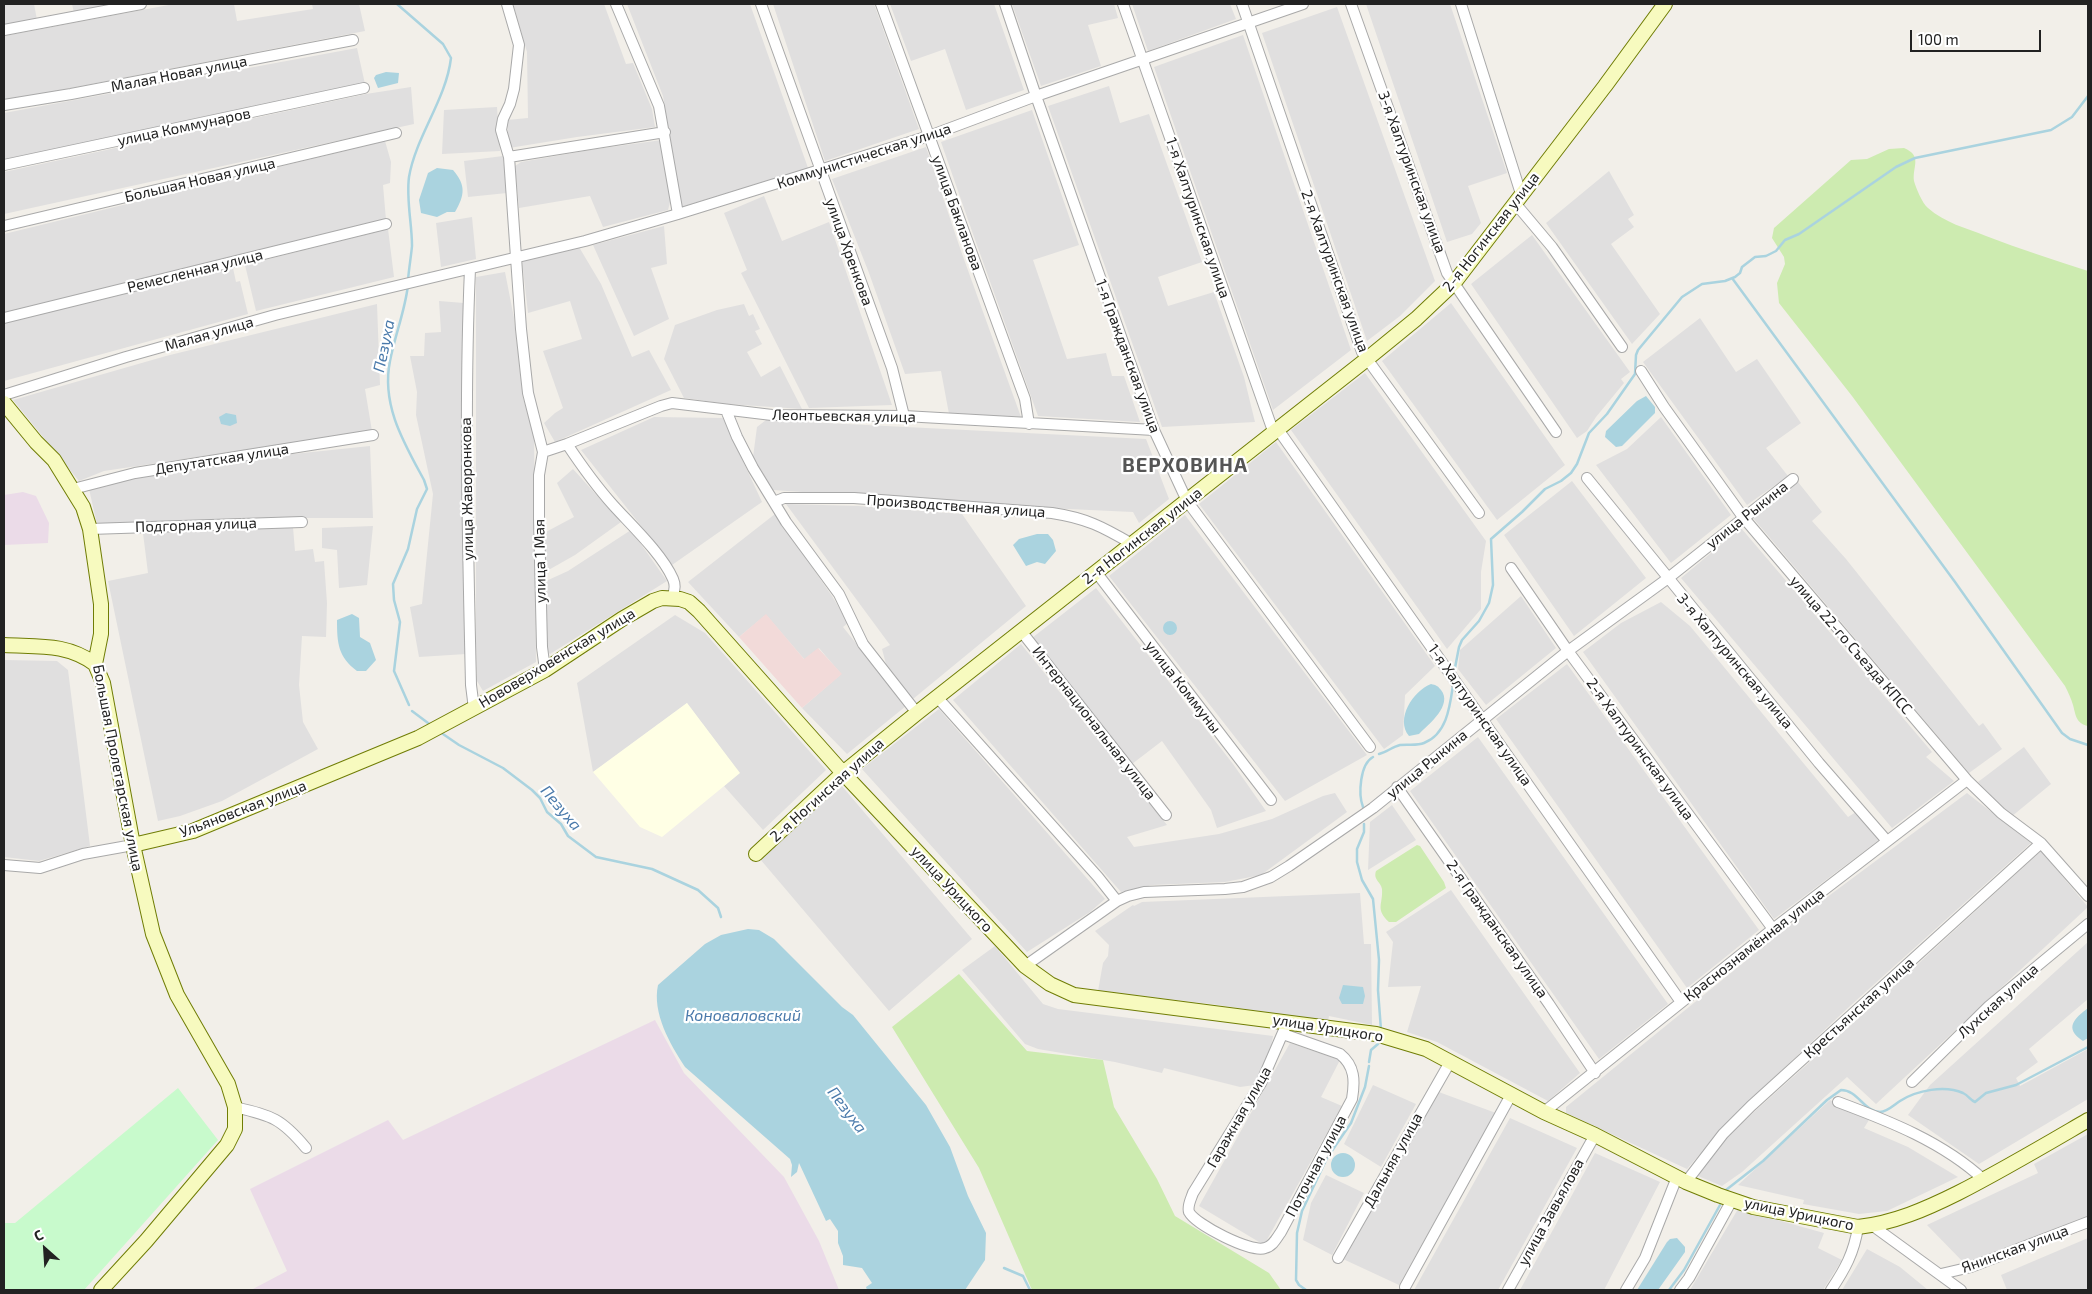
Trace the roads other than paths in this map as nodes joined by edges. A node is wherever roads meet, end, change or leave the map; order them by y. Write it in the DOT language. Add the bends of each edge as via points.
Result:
graph roads {
  1 [pos="141,4"];
  2 [pos="507,4"];
  3 [pos="616,4"];
  4 [pos="761,4"];
  5 [pos="881,4"];
  6 [pos="1006,4"];
  7 [pos="1123,4"];
  8 [pos="1242,4"];
  9 [pos="1303,4"];
  10 [pos="1351,4"];
  11 [pos="1461,4"];
  12 [pos="1665,4"];
  13 [pos="1248,22"];
  14 [pos="4,30"];
  15 [pos="353,40"];
  16 [pos="1143,60"];
  17 [pos="364,88"];
  18 [pos="1036,96"];
  19 [pos="4,105"];
  20 [pos="665,132"];
  21 [pos="396,133"];
  22 [pos="929,136"];
  23 [pos="509,157"];
  24 [pos="4,165"];
  25 [pos="820,171"];
  26 [pos="1518,199"];
  27 [pos="678,214"];
  28 [pos="386,224"];
  29 [pos="4,226"];
  30 [pos="516,258"];
  31 [pos="470,269"];
  32 [pos="416,281"];
  33 [pos="1454,283"];
  34 [pos="4,318"];
  35 [pos="1622,347"];
  36 [pos="1367,359"];
  37 [pos="1641,371"];
  38 [pos="4,395"];
  39 [pos="4,404"];
  40 [pos="726,410"];
  41 [pos="904,416"];
  42 [pos="1029,424"];
  43 [pos="1154,430"];
  44 [pos="1275,430"];
  45 [pos="1556,432"];
  46 [pos="373,435"];
  47 [pos="567,444"];
  48 [pos="543,452"];
  49 [pos="1587,478"];
  50 [pos="1792,480"];
  51 [pos="73,489"];
  52 [pos="1187,501"];
  53 [pos="774,502"];
  54 [pos="1479,513"];
  55 [pos="1743,517"];
  56 [pos="302,522"];
  57 [pos="90,529"];
  58 [pos="1132,544"];
  59 [pos="1511,568"];
  60 [pos="1096,572"];
  61 [pos="1667,579"];
  62 [pos="672,598"];
  63 [pos="1021,631"];
  64 [pos="4,645"];
  65 [pos="1568,651"];
  66 [pos="95,664"];
  67 [pos="545,670"];
  68 [pos="937,697"];
  69 [pos="474,708"];
  70 [pos="916,713"];
  71 [pos="1483,718"];
  72 [pos="418,738"];
  73 [pos="1370,747"];
  74 [pos="843,773"];
  75 [pos="1967,780"];
  76 [pos="1396,787"];
  77 [pos="1271,800"];
  78 [pos="1166,816"];
  79 [pos="1887,841"];
  80 [pos="2041,843"];
  81 [pos="133,845"];
  82 [pos="756,854"];
  83 [pos="4,865"];
  84 [pos="2088,896"];
  85 [pos="1117,901"];
  86 [pos="2088,924"];
  87 [pos="1773,929"];
  88 [pos="1025,966"];
  89 [pos="1681,1002"];
  90 [pos="1285,1028"];
  91 [pos="1450,1062"];
  92 [pos="1595,1073"];
  93 [pos="1912,1082"];
  94 [pos="1511,1095"];
  95 [pos="1838,1102"];
  96 [pos="235,1107"];
  97 [pos="1544,1112"];
  98 [pos="2088,1120"];
  99 [pos="1595,1135"];
  100 [pos="306,1148"];
  101 [pos="1681,1180"];
  102 [pos="1984,1180"];
  103 [pos="1732,1200"];
  104 [pos="1189,1211"];
  105 [pos="2088,1222"];
  106 [pos="1874,1226"];
  107 [pos="1858,1227"];
  108 [pos="1338,1258"];
  109 [pos="1940,1274"];
  110 [pos="1405,1288"];
  111 [pos="101,1290"];
  112 [pos="1508,1290"];
  113 [pos="1626,1290"];
  114 [pos="1680,1290"];
  115 [pos="1831,1290"];
  116 [pos="1962,1290"];
  1 -- 14 [label="street"];
  2 -- 23 [label="street" via="519,45 514,89 501,130"];
  3 -- 20 [label="street" via="652,86"];
  4 -- 25 [label="street, улица Хренкова"];
  5 -- 22 [label="street, улица Бакланова"];
  6 -- 18 [label="street, 1-я Гражданская улица"];
  7 -- 16 [label="street, 1-я Халтуринская улица"];
  8 -- 13 [label="street, 2-я Халтуринская улица"];
  9 -- 13 [label="street, Коммунистическая улица"];
  10 -- 33 [label="street, 3-я Халтуринская улица" via="1447,273"];
  11 -- 26 [label="street"];
  12 -- 26 [label="main road, 2-я Ногинская улица"];
  13 -- 16 [label="street, Коммунистическая улица"];
  13 -- 36 [label="street, 2-я Халтуринская улица"];
  15 -- 19 [label="street, Малая Новая улица"];
  16 -- 18 [label="street, Коммунистическая улица"];
  16 -- 44 [label="street, 1-я Халтуринская улица"];
  17 -- 24 [label="street, улица Коммунаров"];
  18 -- 22 [label="street, Коммунистическая улица"];
  18 -- 43 [label="street, 1-я Гражданская улица"];
  20 -- 23 [label="street"];
  20 -- 27 [label="street"];
  21 -- 29 [label="street, Большая Новая улица"];
  22 -- 25 [label="street, Коммунистическая улица"];
  22 -- 42 [label="street, улица Бакланова" via="1025,399"];
  23 -- 30 [label="street"];
  25 -- 27 [label="street, Коммунистическая улица"];
  25 -- 41 [label="street, улица Хренкова" via="892,368"];
  26 -- 33 [label="main road, 2-я Ногинская улица"];
  26 -- 35 [label="street"];
  27 -- 30 [label="street, Коммунистическая улица"];
  28 -- 34 [label="street, Ремесленная улица"];
  30 -- 31 [label="street, Коммунистическая улица"];
  30 -- 48 [label="street" via="528,393"];
  31 -- 32 [label="street, Коммунистическая улица"];
  31 -- 69 [label="street, улица Жаворонкова" via="466,485"];
  32 -- 38 [label="street, Малая улица" via="275,315"];
  33 -- 36 [label="main road, 2-я Ногинская улица"];
  33 -- 45 [label="street, 3-я Халтуринская улица"];
  36 -- 44 [label="main road, 2-я Ногинская улица"];
  36 -- 54 [label="street, 2-я Халтуринская улица"];
  37 -- 55 [label="street, улица 22-го Съезда КПСС"];
  39 -- 51 [label="main road, Большая Пролетарская улица" via="54,460"];
  40 -- 41 [label="street, Леонтьевская улица"];
  40 -- 47 [label="street, Леонтьевская улица" via="666,404"];
  40 -- 53 [label="street" via="740,444"];
  41 -- 42 [label="street, Леонтьевская улица"];
  42 -- 43 [label="street, Леонтьевская улица"];
  43 -- 52 [label="street, 1-я Гражданская улица"];
  44 -- 52 [label="main road, 2-я Ногинская улица"];
  44 -- 71 [label="street, 1-я Халтуринская улица"];
  46 -- 51 [label="street, Депутатская улица" via="135,472"];
  47 -- 48 [label="street, Леонтьевская улица"];
  47 -- 62 [label="street" via="598,488 643,537 670,573 675,590"];
  48 -- 67 [label="street, улица 1 Мая" via="539,475 539,518"];
  49 -- 61 [label="street, 3-я Халтуринская улица"];
  50 -- 55 [label="street, улица Рыкина"];
  51 -- 57 [label="main road, Большая Пролетарская улица"];
  52 -- 58 [label="main road, 2-я Ногинская улица"];
  52 -- 73 [label="street, 1-я Гражданская улица"];
  53 -- 58 [label="street, Производственная улица" via="784,498 854,498 1052,513 1076,516"];
  53 -- 70 [label="street" via="839,594 863,644"];
  55 -- 61 [label="street, улица Рыкина"];
  55 -- 75 [label="street, улица 22-го Съезда КПСС"];
  56 -- 57 [label="street, Подгорная улица"];
  57 -- 66 [label="main road, Большая Пролетарская улица" via="101,604 101,634"];
  58 -- 60 [label="main road, 2-я Ногинская улица"];
  59 -- 65 [label="street, 2-я Халтуринская улица"];
  60 -- 63 [label="main road, 2-я Ногинская улица"];
  60 -- 77 [label="street, улица Коммуны"];
  61 -- 65 [label="street, улица Рыкина"];
  61 -- 79 [label="street, 3-я Халтуринская улица"];
  62 -- 67 [label="main road, Нововерховенская улица" via="653,601 637,610"];
  62 -- 74 [label="main road, улица Урицкого" via="689,602 700,611"];
  63 -- 68 [label="main road, 2-я Ногинская улица"];
  63 -- 78 [label="street, Интернациональная улица"];
  64 -- 66 [label="main road" via="58,648 80,654"];
  65 -- 71 [label="street, улица Рыкина"];
  65 -- 87 [label="street, 2-я Халтуринская улица"];
  66 -- 81 [label="main road, Большая Пролетарская улица" via="103,683"];
  67 -- 69 [label="main road, Нововерховенская улица"];
  68 -- 70 [label="main road, 2-я Ногинская улица"];
  68 -- 85 [label="street"];
  69 -- 72 [label="main road, Нововерховенская улица"];
  70 -- 74 [label="main road, 2-я Ногинская улица"];
  71 -- 76 [label="street, улица Рыкина"];
  71 -- 89 [label="street, 1-я Халтуринская улица"];
  72 -- 81 [label="main road, Ульяновская улица" via="193,831"];
  74 -- 82 [label="main road, 2-я Ногинская улица"];
  74 -- 88 [label="main road, улица Урицкого"];
  75 -- 79 [label="street, Краснознамённая улица"];
  75 -- 80 [label="street, улица 22-го Съезда КПСС" via="2001,813"];
  76 -- 85 [label="street, улица Рыкина" via="1358,819 1264,880 1225,889 1144,892"];
  76 -- 92 [label="street, 2-я Гражданская улица"];
  79 -- 87 [label="street, Краснознамённая улица"];
  80 -- 84 [label="street, улица 22-го Съезда КПСС"];
  80 -- 101 [label="street, Крестьянская улица" via="1751,1106"];
  81 -- 83 [label="street, Ульяновская улица" via="83,854 40,868"];
  81 -- 96 [label="main road, Большая Пролетарская улица" via="153,934 177,995 228,1084"];
  85 -- 88 [label="street, улица Рыкина"];
  86 -- 93 [label="street, Лухская улица" via="1989,1006"];
  87 -- 89 [label="street, Краснознамённая улица"];
  88 -- 90 [label="main road, улица Урицкого" via="1050,984 1074,995"];
  89 -- 92 [label="street, Краснознамённая улица"];
  90 -- 91 [label="main road, улица Урицкого" via="1376,1034 1426,1050"];
  90 -- 104 [label="street, Гаражная улица" via="1261,1083 1193,1193"];
  90 -- 104 [label="street, Поточная улица" via="1347,1059 1355,1082 1352,1099 1272,1244 1263,1249 1252,1248 1222,1237"];
  91 -- 94 [label="main road, улица Урицкого"];
  91 -- 108 [label="street, Дальняя улица"];
  92 -- 97 [label="street, Краснознамённая улица"];
  94 -- 97 [label="main road, улица Урицкого"];
  94 -- 110 [label="street"];
  95 -- 102 [label="street" via="1910,1132 1970,1167"];
  96 -- 100 [label="street" via="269,1115 290,1129"];
  96 -- 111 [label="main road" via="235,1129 227,1145"];
  97 -- 99 [label="main road, улица Урицкого"];
  98 -- 102 [label="main road, улица Урицкого"];
  99 -- 101 [label="main road, улица Урицкого"];
  99 -- 112 [label="street, улица Завьялова"];
  101 -- 103 [label="main road, улица Урицкого"];
  101 -- 113 [label="street, Крестьянская улица" via="1645,1258"];
  102 -- 106 [label="main road, улица Урицкого" via="1918,1213"];
  103 -- 107 [label="main road, улица Урицкого"];
  103 -- 114 [label="street"];
  105 -- 109 [label="street, Янинская улица" via="1971,1267"];
  106 -- 107 [label="main road, улица Урицкого"];
  106 -- 109 [label="street"];
  107 -- 115 [label="street" via="1854,1249"];
  109 -- 116 [label="street"];
}
